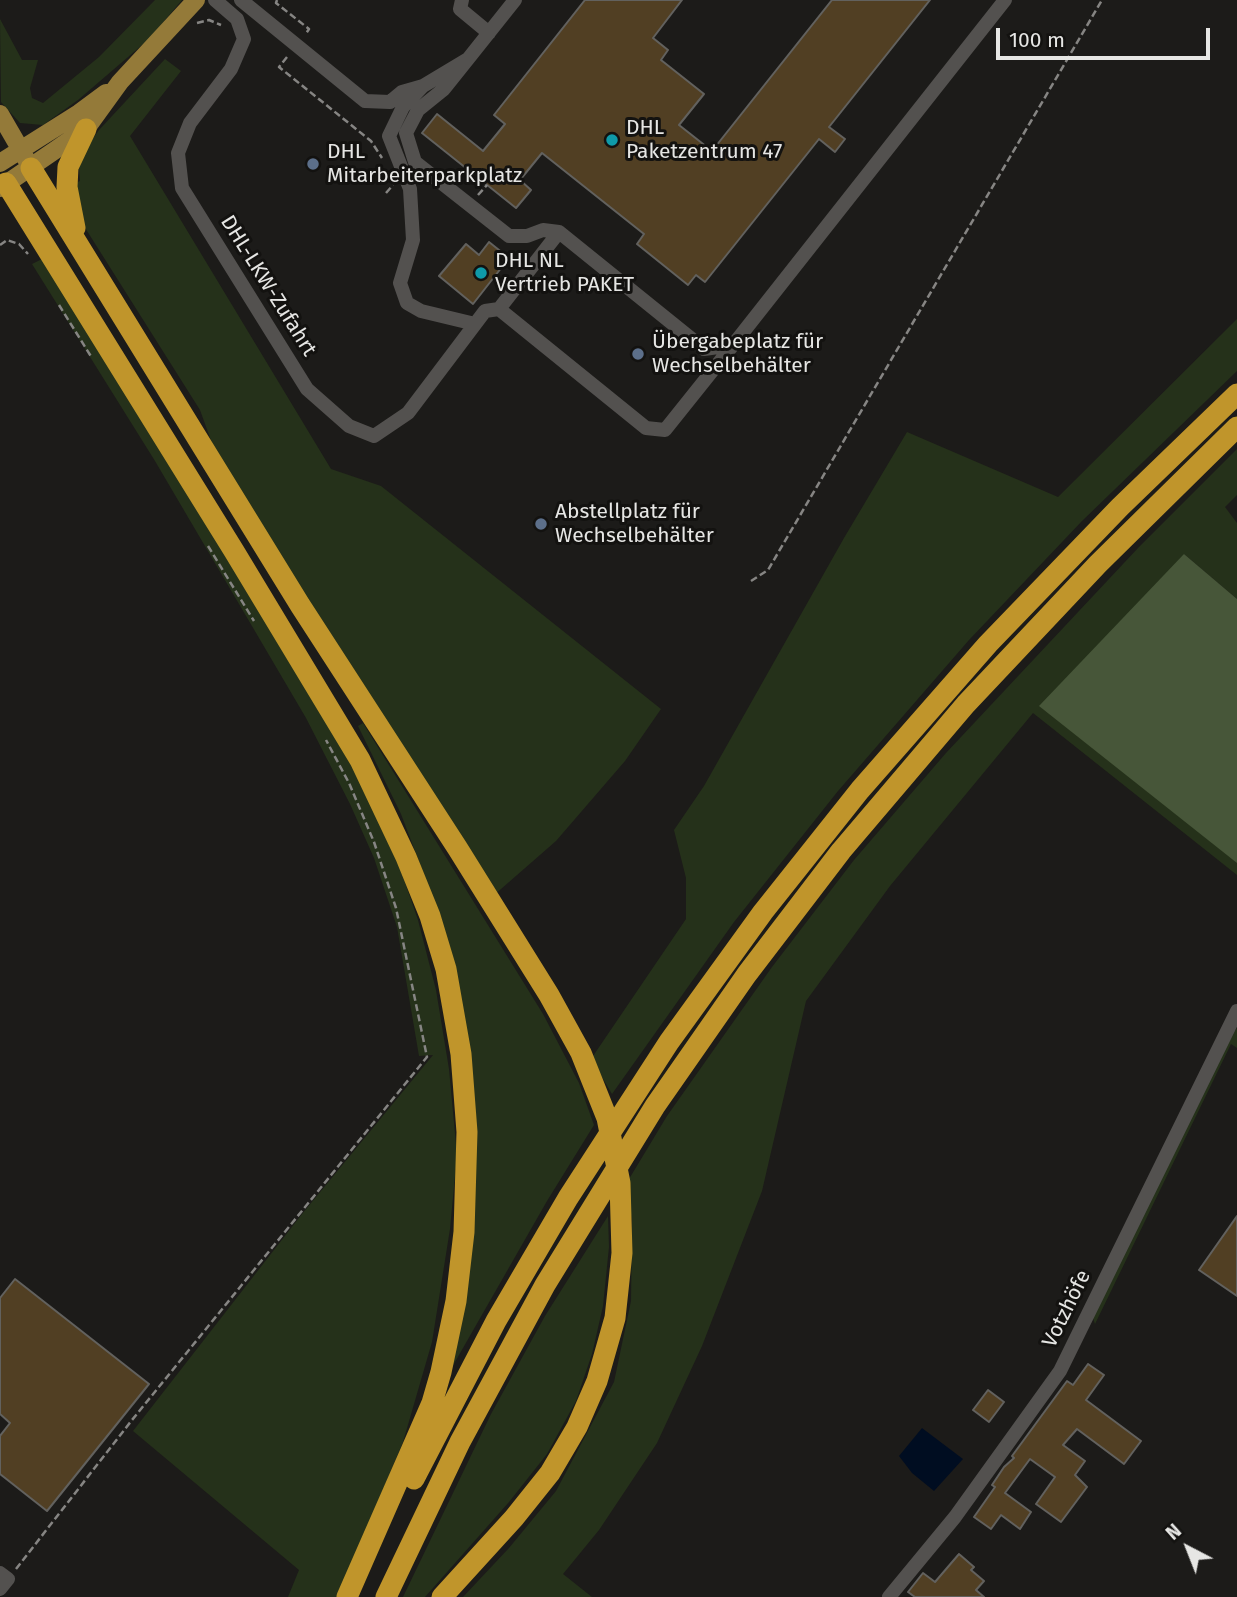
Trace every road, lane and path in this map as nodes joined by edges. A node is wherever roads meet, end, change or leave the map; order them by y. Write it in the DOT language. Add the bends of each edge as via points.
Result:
graph roads {
  1 [pos="196,0"];
  2 [pos="215,0"];
  3 [pos="241,0"];
  4 [pos="277,0"];
  5 [pos="462,0"];
  6 [pos="515,0"];
  7 [pos="1005,0"];
  8 [pos="1102,0"];
  9 [pos="234,16"];
  10 [pos="189,31"];
  11 [pos="489,33"];
  12 [pos="296,46"];
  13 [pos="468,59"];
  14 [pos="120,82"];
  15 [pos="423,86"];
  16 [pos="0,114"];
  17 [pos="86,129"];
  18 [pos="388,156"];
  19 [pos="26,159"];
  20 [pos="1,177"];
  21 [pos="406,180"];
  22 [pos="487,185"];
  23 [pos="386,193"];
  24 [pos="470,206"];
  25 [pos="559,232"];
  26 [pos="0,246"];
  27 [pos="79,247"];
  28 [pos="31,257"];
  29 [pos="58,303"];
  30 [pos="499,309"];
  31 [pos="475,324"];
  32 [pos="733,345"];
  33 [pos="93,359"];
  34 [pos="1237,394"];
  35 [pos="1237,427"];
  36 [pos="203,536"];
  37 [pos="751,582"];
  38 [pos="255,623"];
  39 [pos="324,737"];
  40 [pos="1237,1011"];
  41 [pos="3,1581"];
  42 [pos="347,1597"];
  43 [pos="359,1597"];
  44 [pos="386,1597"];
  45 [pos="442,1597"];
  46 [pos="889,1597"];
  1 -- 14 [label="main road"];
  2 -- 9 [label="street"];
  3 -- 12 [label="street"];
  4 -- 12 [label="path" via="309,29"];
  5 -- 11 [label="street" via="460,9"];
  6 -- 11 [label="street"];
  7 -- 32 [label="street"];
  8 -- 37 [label="path" via="768,570"];
  9 -- 10 [label="path" via="222,26 209,20"];
  9 -- 31 [label="street, DHL-LKW-Zufahrt" via="244,39 231,69 190,123 178,153 182,188 307,389 349,425 374,436 408,413"];
  11 -- 13 [label="street"];
  12 -- 15 [label="street" via="365,101 390,102 402,92"];
  12 -- 18 [label="path" via="279,67"];
  13 -- 15 [label="street"];
  13 -- 24 [label="street" via="444,89 418,110 406,133 415,162"];
  14 -- 17 [label="main road"];
  14 -- 19 [label="main road"];
  15 -- 18 [label="street" via="403,107 389,136"];
  16 -- 19 [label="main road"];
  17 -- 19 [label="main road"];
  17 -- 27 [label="highway" via="67,177"];
  18 -- 21 [label="street"];
  19 -- 20 [label="main road"];
  19 -- 27 [label="highway"];
  20 -- 42 [label="highway" via="360,760 414,876 446,969 466,1103 466,1201 457,1289 432,1403"];
  21 -- 23 [label="path" via="397,181"];
  21 -- 31 [label="street" via="413,240 400,283 407,303 421,311"];
  22 -- 24 [label="path"];
  24 -- 25 [label="street" via="509,236"];
  25 -- 30 [label="street"];
  25 -- 32 [label="street" via="704,349"];
  26 -- 28 [label="path" via="7,240 19,244"];
  27 -- 45 [label="highway" via="300,606 538,978 580,1052 607,1118 621,1195 622,1253 615,1318 597,1381 550,1473"];
  29 -- 33 [label="path"];
  30 -- 31 [label="street" via="485,311"];
  30 -- 32 [label="street" via="646,428 665,430"];
  34 -- 43 [label="highway" via="1084,542 936,701 789,878 669,1042 568,1198 502,1311 420,1467"];
  35 -- 44 [label="highway" via="1080,582 940,733 747,974 681,1068 526,1317"];
  36 -- 38 [label="path"];
  39 -- 41 [label="path" via="359,807 396,908 427,1056"];
  40 -- 46 [label="street, Votzhöfe" via="1060,1371 955,1517"];
}
